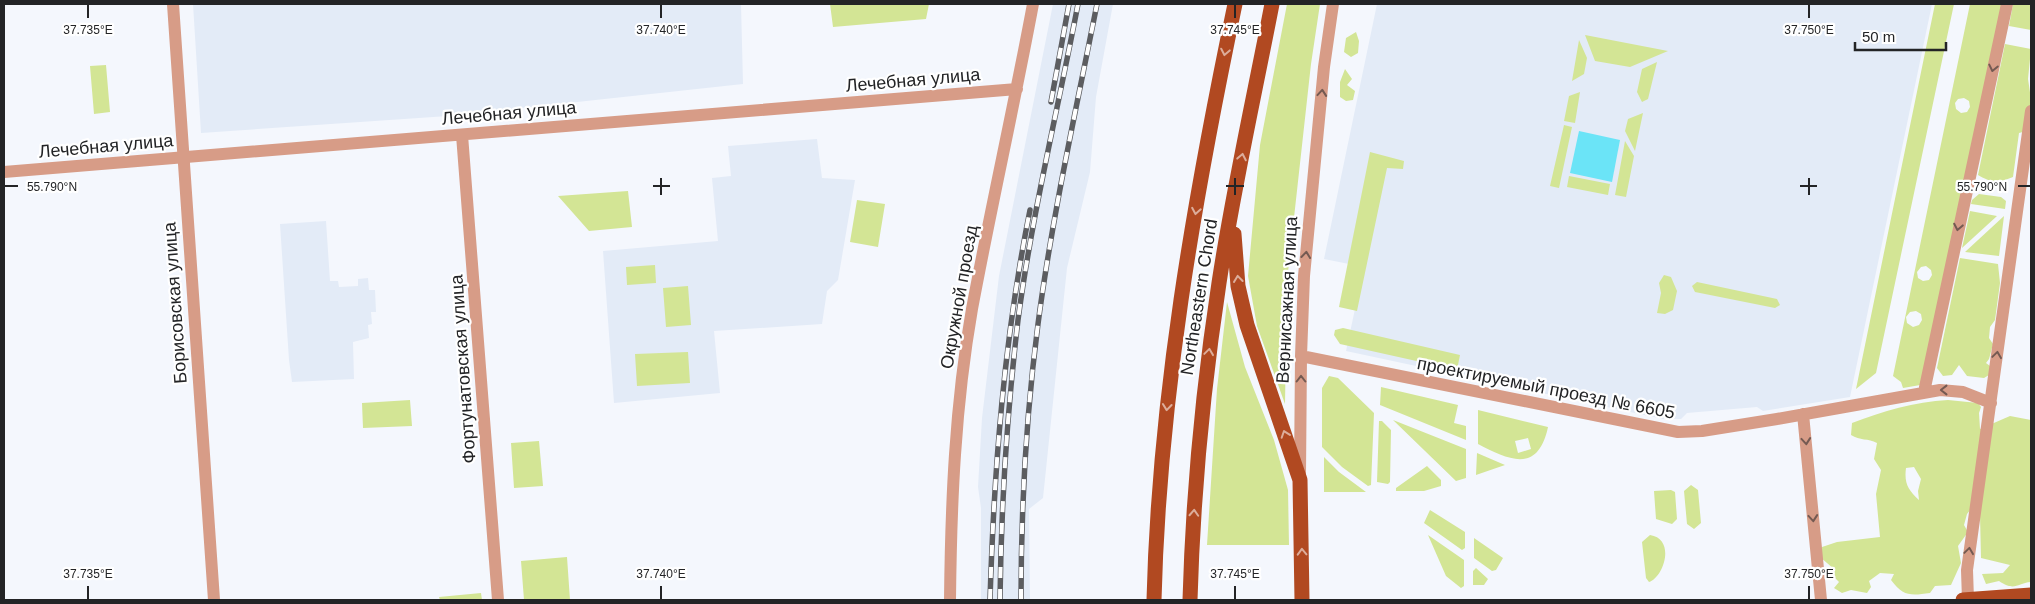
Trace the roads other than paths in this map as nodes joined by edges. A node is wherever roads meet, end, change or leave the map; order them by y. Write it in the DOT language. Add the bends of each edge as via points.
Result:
graph roads {
  1 [pos="173,4"];
  2 [pos="1033,4"];
  3 [pos="1235,4"];
  4 [pos="1272,4"];
  5 [pos="1333,4"];
  6 [pos="2007,4"];
  7 [pos="1018,89"];
  8 [pos="2031,111"];
  9 [pos="462,134"];
  10 [pos="182,157"];
  11 [pos="4,172"];
  12 [pos="1234,200"];
  13 [pos="1301,356"];
  14 [pos="1924,392"];
  15 [pos="1991,403"];
  16 [pos="1803,414"];
  17 [pos="1300,480"];
  18 [pos="2031,596"];
  19 [pos="214,600"];
  20 [pos="498,600"];
  21 [pos="950,600"];
  22 [pos="1154,600"];
  23 [pos="1190,600"];
  24 [pos="1302,600"];
  25 [pos="1820,600"];
  26 [pos="1963,600"];
  27 [pos="1968,600"];
  1 -- 10 [label="street, Борисовская улица"];
  2 -- 7 [label="street, Окружной проезд"];
  3 -- 22 [label="main road, Northeastern Chord, one-way" via="1206,153 1170,375 1159,482"];
  12 -- 4 [label="main road, Northeastern Chord, one-way"];
  13 -- 5 [label="street, Вернисажная улица, one-way" via="1304,276"];
  6 -- 14 [label="street, one-way"];
  7 -- 9 [label="street, Лечебная улица"];
  7 -- 21 [label="street, Окружной проезд" via="972,309 965,361 953,471"];
  15 -- 8 [label="street, one-way"];
  9 -- 10 [label="street, Лечебная улица"];
  9 -- 20 [label="street, Фортунатовская улица"];
  10 -- 11 [label="street, Лечебная улица"];
  10 -- 19 [label="street, Борисовская улица"];
  17 -- 12 [label="main road, one-way" via="1246,324 1234,253"];
  23 -- 12 [label="main road, Northeastern Chord, one-way" via="1206,376"];
  13 -- 16 [label="street, проектируемый проезд № 6605" via="1678,432"];
  17 -- 13 [label="street, Вернисажная улица, one-way"];
  15 -- 14 [label="street, проектируемый проезд № 6605, one-way" via="1952,390"];
  14 -- 16 [label="street, проектируемый проезд № 6605"];
  27 -- 15 [label="street, one-way" via="1966,570"];
  16 -- 25 [label="street, one-way"];
  24 -- 17 [label="main road, Вернисажная улица, one-way"];
  18 -- 27 [label="main road"];
  26 -- 27 [label="main road"];
}
